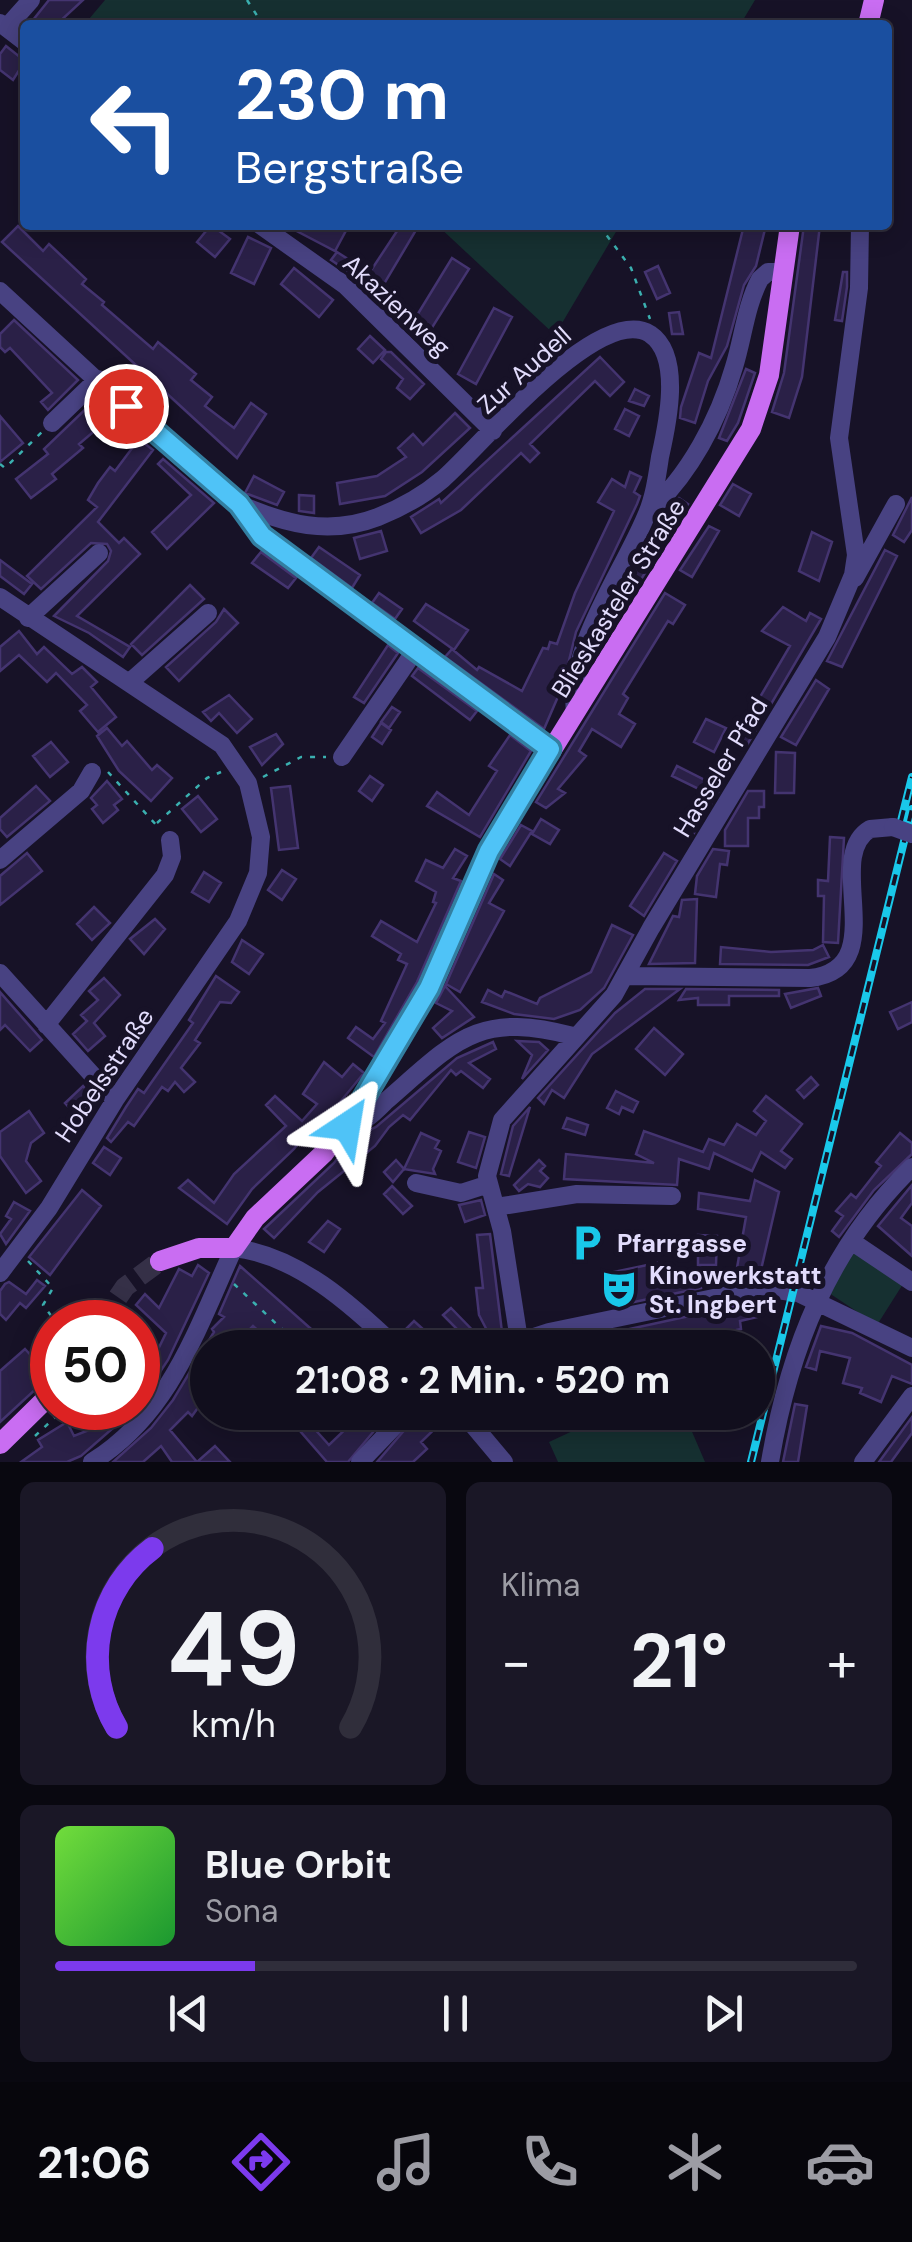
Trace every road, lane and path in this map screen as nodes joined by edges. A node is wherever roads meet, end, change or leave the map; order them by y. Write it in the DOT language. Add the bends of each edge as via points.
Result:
graph roads {
  1 [pos="32,0"];
  2 [pos="3,25"];
  3 [pos="267,230"];
  4 [pos="603,230"];
  5 [pos="789,230"];
  6 [pos="860,230"];
  7 [pos="782,272"];
  8 [pos="0,292"];
  9 [pos="656,340"];
  10 [pos="98,379"];
  11 [pos="52,423"];
  12 [pos="493,431"];
  13 [pos="0,464"];
  14 [pos="239,504"];
  15 [pos="896,504"];
  16 [pos="648,512"];
  17 [pos="99,553"];
  18 [pos="850,583"];
  19 [pos="0,597"];
  20 [pos="208,613"];
  21 [pos="28,618"];
  22 [pos="414,652"];
  23 [pos="130,682"];
  24 [pos="575,713"];
  25 [pos="550,749"];
  26 [pos="342,757"];
  27 [pos="238,763"];
  28 [pos="92,772"];
  29 [pos="248,784"];
  30 [pos="156,824"];
  31 [pos="912,834"];
  32 [pos="170,840"];
  33 [pos="0,860"];
  34 [pos="0,973"];
  35 [pos="628,976"];
  36 [pos="46,1025"];
  37 [pos="574,1036"];
  38 [pos="115,1100"];
  39 [pos="347,1126"];
  40 [pos="912,1167"];
  41 [pos="416,1183"];
  42 [pos="489,1184"];
  43 [pos="672,1196"];
  44 [pos="496,1207"];
  45 [pos="851,1242"];
  46 [pos="234,1248"];
  47 [pos="20,1251"];
  48 [pos="160,1261"];
  49 [pos="0,1273"];
  50 [pos="222,1274"];
  51 [pos="912,1282"];
  52 [pos="46,1300"];
  53 [pos="815,1300"];
  54 [pos="284,1330"];
  55 [pos="374,1330"];
  56 [pos="517,1330"];
  57 [pos="563,1330"];
  58 [pos="912,1348"];
  59 [pos="912,1396"];
  60 [pos="30,1414"];
  61 [pos="391,1430"];
  62 [pos="477,1430"];
  63 [pos="0,1444"];
  64 [pos="92,1462"];
  65 [pos="360,1462"];
  66 [pos="504,1462"];
  67 [pos="770,1462"];
  68 [pos="863,1462"];
  1 -- 2 [label="street"];
  3 -- 12 [label="street, Akazienweg" via="346,286"];
  4 -- 9 [label="path" via="631,268"];
  5 -- 7 [label="main road, Blieskasteler Straße"];
  6 -- 18 [label="street, Hasseler Pfad" via="839,438 856,555"];
  7 -- 16 [label="street" via="760,278 733,372 704,438 673,488"];
  7 -- 24 [label="main road, Blieskasteler Straße" via="769,375 751,429"];
  8 -- 10 [label="street"];
  9 -- 12 [label="street, Zur Audell" via="632,328 598,339"];
  9 -- 16 [label="street" via="668,399"];
  10 -- 11 [label="street"];
  10 -- 14 [label="street"];
  11 -- 13 [label="path" via="4,468"];
  12 -- 14 [label="street, Zur Audell" via="440,482 376,518 304,527"];
  14 -- 22 [label="street" via="262,536"];
  15 -- 18 [label="street, Hasseler Pfad"];
  16 -- 24 [label="street" via="591,634 574,687"];
  17 -- 21 [label="street"];
  18 -- 35 [label="street, Hasseler Pfad" via="827,636"];
  19 -- 21 [label="street"];
  20 -- 23 [label="street"];
  21 -- 23 [label="street"];
  22 -- 25 [label="street"];
  22 -- 26 [label="street"];
  23 -- 27 [label="street" via="199,726"];
  24 -- 25 [label="main road, Blieskasteler Straße"];
  25 -- 39 [label="main road, Blieskasteler Straße" via="489,851 429,988"];
  26 -- 29 [label="path" via="302,757"];
  27 -- 29 [label="street"];
  27 -- 30 [label="path" via="207,778"];
  28 -- 30 [label="path" via="112,772"];
  28 -- 33 [label="street" via="80,791"];
  29 -- 38 [label="street, Hobelsstraße" via="261,838 248,903"];
  30 -- 32 [label="path"];
  31 -- 35 [label="street, bridge" via="870,829 856,845 850,951 834,972 810,978"];
  32 -- 36 [label="street" via="165,875"];
  34 -- 36 [label="street"];
  35 -- 37 [label="street, Hasseler Pfad"];
  36 -- 38 [label="street"];
  37 -- 39 [label="street" via="515,1027 473,1032 363,1121"];
  37 -- 42 [label="street, Hasseler Pfad" via="502,1120"];
  38 -- 47 [label="street, Hobelsstraße"];
  39 -- 46 [label="main road, Blieskasteler Straße" via="254,1218"];
  40 -- 45 [label="street"];
  41 -- 42 [label="street" via="461,1193"];
  42 -- 44 [label="street"];
  43 -- 44 [label="street" via="576,1194"];
  44 -- 56 [label="street" via="508,1230"];
  45 -- 51 [label="street"];
  45 -- 53 [label="street"];
  46 -- 48 [label="main road" via="199,1248"];
  46 -- 50 [label="street, Blieskasteler Straße"];
  46 -- 55 [label="street" via="298,1269"];
  47 -- 49 [label="street, Hobelsstraße"];
  47 -- 52 [label="path" via="53,1288"];
  50 -- 54 [label="path"];
  50 -- 64 [label="street, Blieskasteler Straße" via="167,1391 124,1440"];
  53 -- 57 [label="street" via="778,1288 742,1290"];
  53 -- 58 [label="street"];
  53 -- 67 [label="street" via="790,1368"];
  59 -- 68 [label="street"];
  60 -- 63 [label="main road"];
  61 -- 65 [label="street"];
  62 -- 66 [label="street"];
}
